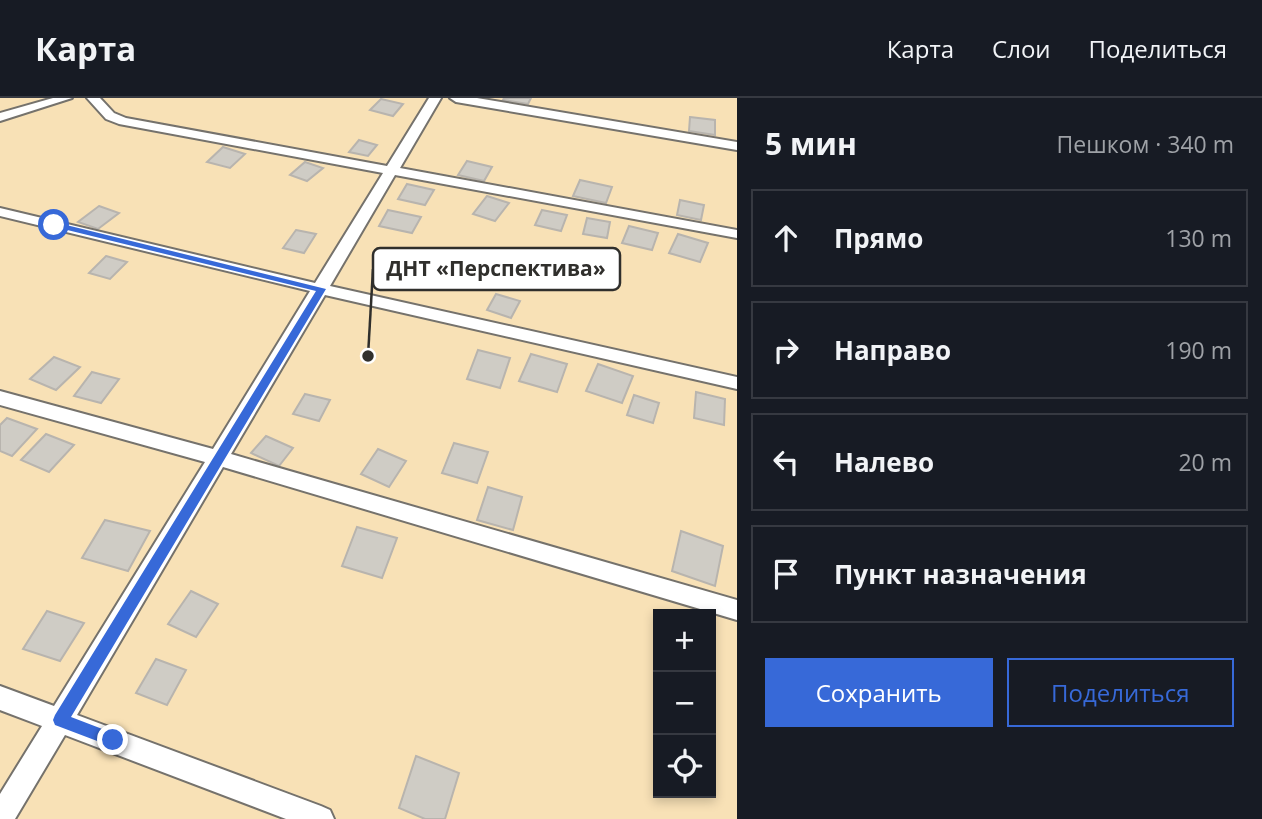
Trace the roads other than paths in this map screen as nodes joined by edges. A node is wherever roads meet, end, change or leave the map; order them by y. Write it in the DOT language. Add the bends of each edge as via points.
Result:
graph roads {
  1 [pos="66,98"];
  2 [pos="93,98"];
  3 [pos="435,98"];
  4 [pos="456,98"];
  5 [pos="0,117"];
  6 [pos="737,146"];
  7 [pos="393,170"];
  8 [pos="0,212"];
  9 [pos="737,234"];
  10 [pos="321,289"];
  11 [pos="737,383"];
  12 [pos="0,398"];
  13 [pos="219,458"];
  14 [pos="737,610"];
  15 [pos="0,698"];
  16 [pos="60,720"];
  17 [pos="0,819"];
  18 [pos="321,819"];
  1 -- 5 [label="street"];
  2 -- 7 [label="street" via="110,116 123,121"];
  3 -- 7 [label="street"];
  4 -- 6 [label="street"];
  7 -- 9 [label="street"];
  7 -- 10 [label="street"];
  8 -- 10 [label="street"];
  10 -- 11 [label="street"];
  10 -- 13 [label="street"];
  12 -- 13 [label="street"];
  13 -- 14 [label="street"];
  13 -- 16 [label="street"];
  15 -- 16 [label="street"];
  16 -- 17 [label="street"];
  16 -- 18 [label="street"];
}
